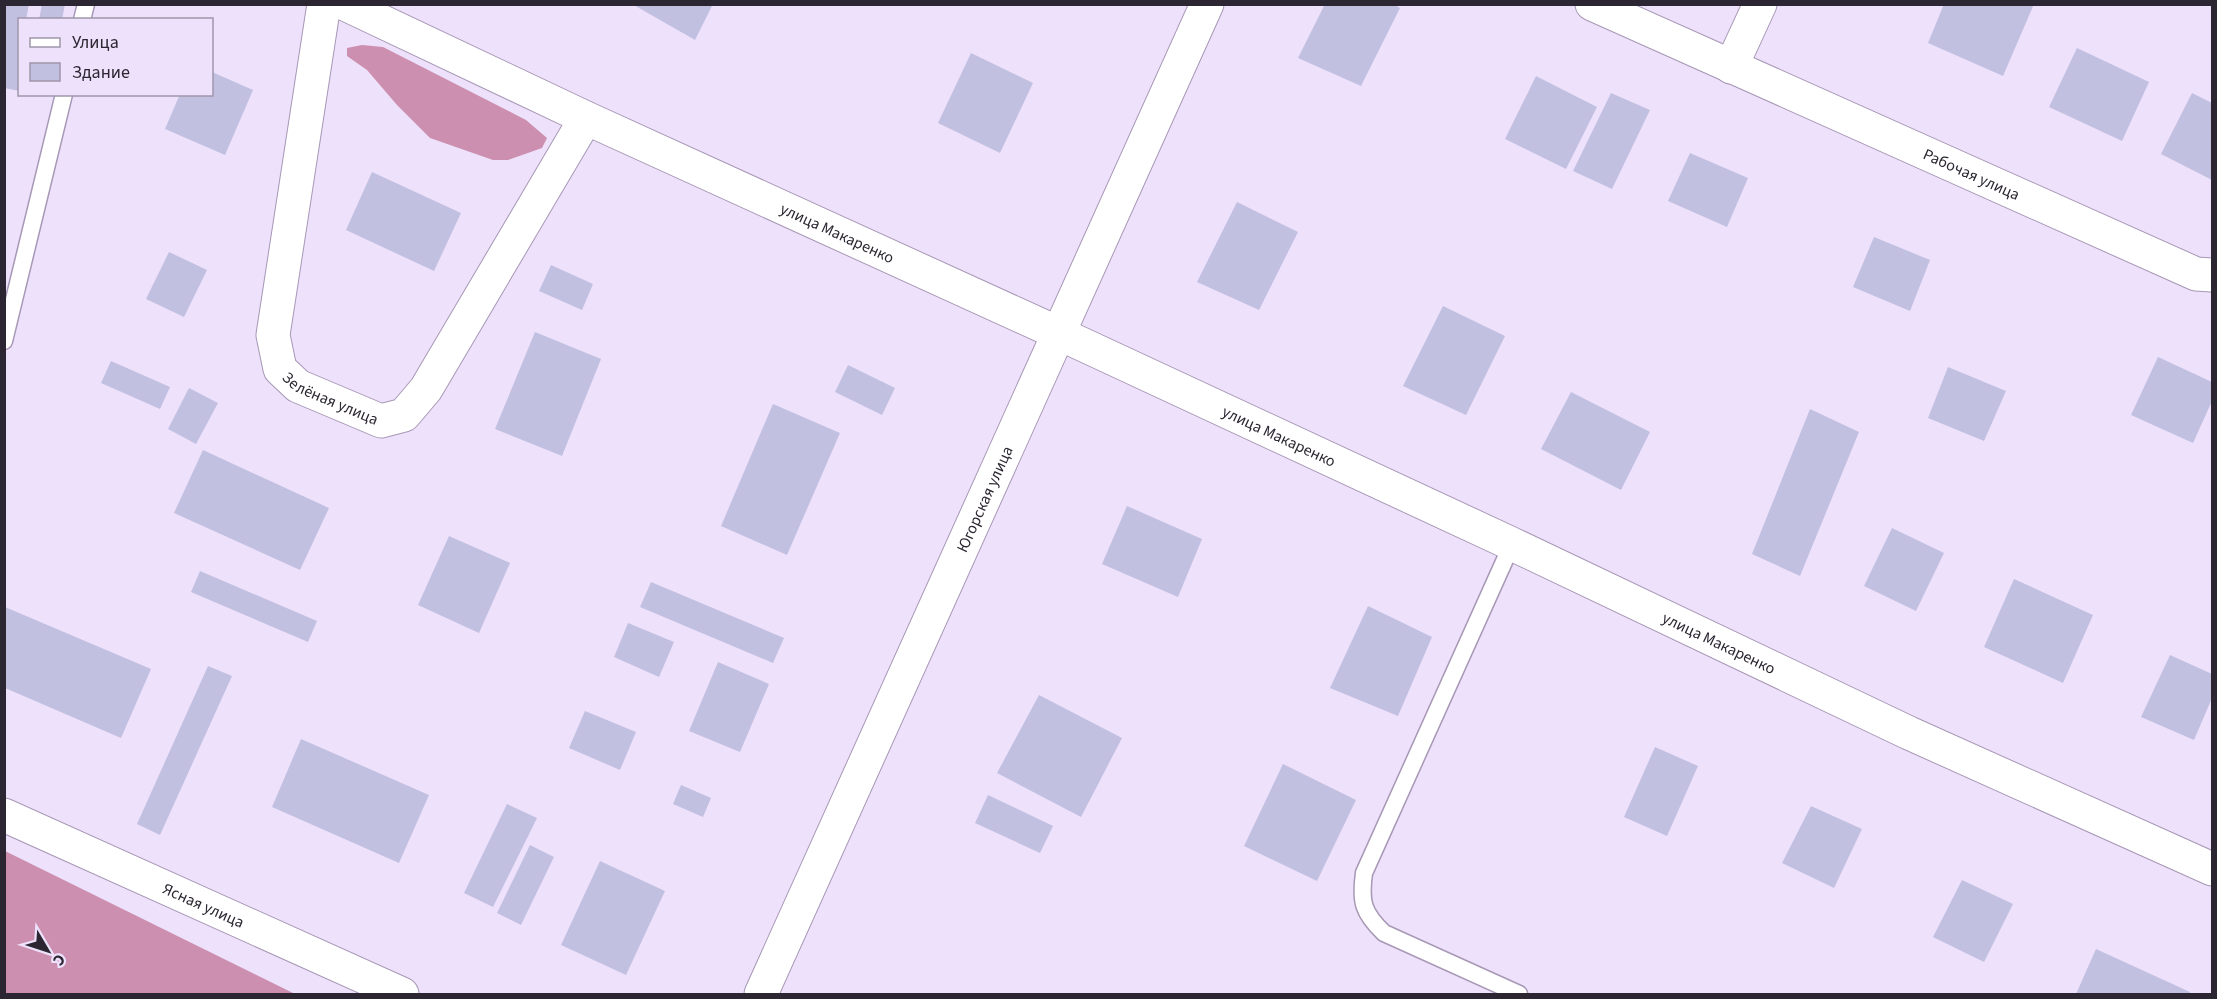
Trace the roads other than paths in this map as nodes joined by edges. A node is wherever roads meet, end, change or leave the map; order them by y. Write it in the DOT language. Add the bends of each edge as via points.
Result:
graph roads {
  1 [pos="324,4"];
  2 [pos="345,4"];
  3 [pos="1207,4"];
  4 [pos="1592,4"];
  5 [pos="1760,4"];
  6 [pos="1731,67"];
  7 [pos="64,96"];
  8 [pos="586,118"];
  9 [pos="2212,275"];
  10 [pos="1058,333"];
  11 [pos="4,341"];
  12 [pos="1512,544"];
  13 [pos="4,814"];
  14 [pos="2212,870"];
  15 [pos="402,994"];
  16 [pos="761,994"];
  17 [pos="1519,994"];
  1 -- 8 [label="street, Зелёная улица" via="273,335 280,369 298,386 381,421 404,415 426,389"];
  2 -- 8 [label="street, улица Макаренко"];
  3 -- 10 [label="street, Югорская улица"];
  4 -- 6 [label="street, Рабочая улица"];
  5 -- 6 [label="street"];
  6 -- 9 [label="street, Рабочая улица" via="2196,274"];
  7 -- 11 [label="lane"];
  8 -- 10 [label="street, улица Макаренко"];
  10 -- 12 [label="street, улица Макаренко"];
  10 -- 16 [label="street, Югорская улица"];
  12 -- 14 [label="street, улица Макаренко" via="1909,733"];
  12 -- 17 [label="lane" via="1364,873 1361,895 1369,918 1384,933"];
  13 -- 15 [label="street, Ясная улица"];
}
